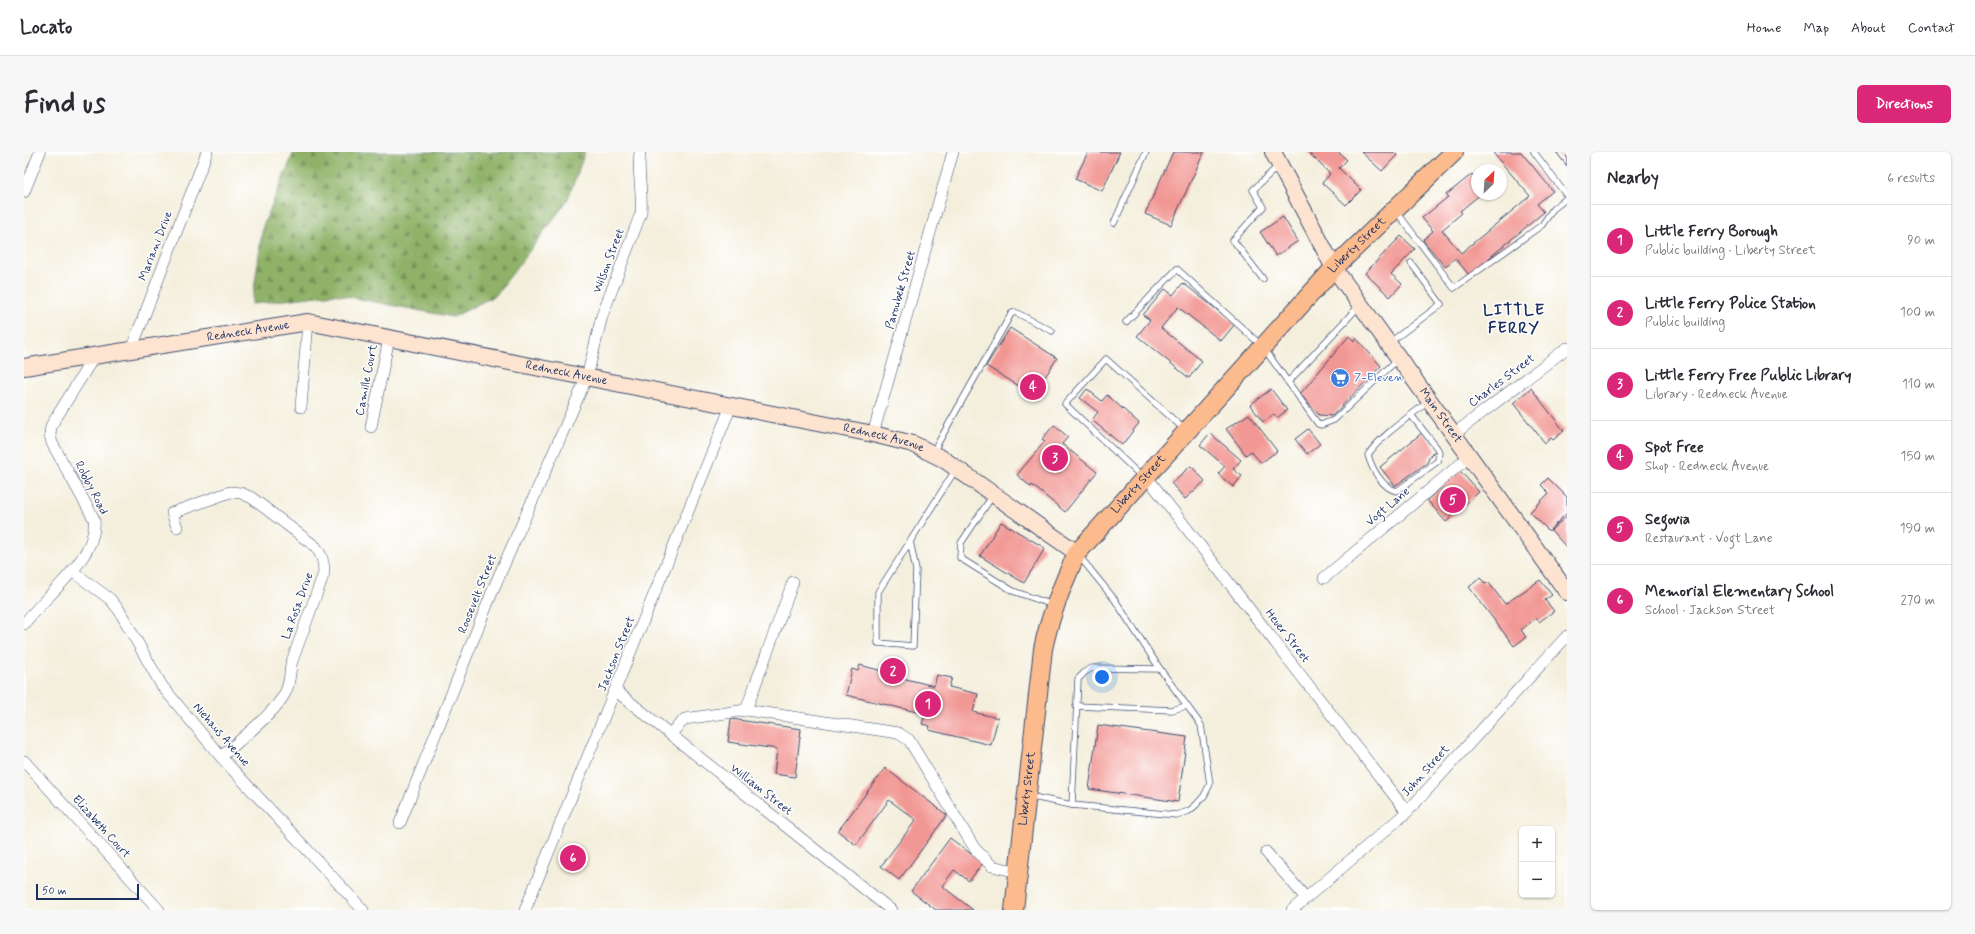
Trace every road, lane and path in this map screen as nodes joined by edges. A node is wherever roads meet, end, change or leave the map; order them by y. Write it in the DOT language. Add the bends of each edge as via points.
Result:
graph roads {
  1 [pos="206,152"];
  2 [pos="640,152"];
  3 [pos="953,152"];
  4 [pos="1146,152"];
  5 [pos="1454,152"];
  6 [pos="1534,152"];
  7 [pos="37,153"];
  8 [pos="1276,158"];
  9 [pos="24,192"];
  10 [pos="1567,197"];
  11 [pos="1394,209"];
  12 [pos="1114,223"];
  13 [pos="1411,263"];
  14 [pos="1334,268"];
  15 [pos="1263,279"];
  16 [pos="1360,304"];
  17 [pos="308,322"];
  18 [pos="1126,322"];
  19 [pos="1052,331"];
  20 [pos="388,338"];
  21 [pos="1389,344"];
  22 [pos="1263,346"];
  23 [pos="1567,348"];
  24 [pos="131,350"];
  25 [pos="96,356"];
  26 [pos="1399,358"];
  27 [pos="24,367"];
  28 [pos="587,377"];
  29 [pos="1288,382"];
  30 [pos="1429,400"];
  31 [pos="732,406"];
  32 [pos="301,407"];
  33 [pos="1411,415"];
  34 [pos="371,427"];
  35 [pos="1187,431"];
  36 [pos="873,434"];
  37 [pos="1454,434"];
  38 [pos="932,454"];
  39 [pos="1470,456"];
  40 [pos="956,469"];
  41 [pos="1145,478"];
  42 [pos="994,495"];
  43 [pos="177,528"];
  44 [pos="910,541"];
  45 [pos="1077,553"];
  46 [pos="72,571"];
  47 [pos="1324,578"];
  48 [pos="793,582"];
  49 [pos="1565,585"];
  50 [pos="1054,606"];
  51 [pos="24,624"];
  52 [pos="1567,636"];
  53 [pos="1160,670"];
  54 [pos="616,691"];
  55 [pos="1076,706"];
  56 [pos="1186,706"];
  57 [pos="746,710"];
  58 [pos="670,734"];
  59 [pos="222,757"];
  60 [pos="24,761"];
  61 [pos="1026,796"];
  62 [pos="1072,805"];
  63 [pos="1407,812"];
  64 [pos="400,823"];
  65 [pos="1266,852"];
  66 [pos="1018,872"];
  67 [pos="1306,898"];
  68 [pos="159,910"];
  69 [pos="363,910"];
  70 [pos="525,910"];
  71 [pos="891,910"];
  72 [pos="1014,910"];
  73 [pos="1292,910"];
  1 -- 24 [label="street, Mariani Drive"];
  2 -- 28 [label="street, Wilson Street" via="638,165 641,213 602,316"];
  3 -- 36 [label="street, Paroubek Street"];
  4 -- 12 [label="lane"];
  5 -- 11 [label="main road, Liberty Street"];
  6 -- 10 [label="lane"];
  7 -- 9 [label="street"];
  8 -- 14 [label="street, Main Street"];
  8 -- 15 [label="lane" via="1253,190 1263,207 1233,240"];
  10 -- 11 [label="lane" via="1553,209 1542,225 1454,288"];
  11 -- 14 [label="main road, Liberty Street"];
  13 -- 21 [label="lane" via="1441,304"];
  14 -- 16 [label="street, Main Street"];
  14 -- 22 [label="main road, Liberty Street"];
  16 -- 21 [label="street, Main Street"];
  16 -- 29 [label="lane"];
  17 -- 20 [label="street, Redneck Avenue"];
  17 -- 24 [label="street, Redneck Avenue"];
  17 -- 32 [label="street"];
  18 -- 22 [label="lane" via="1177,269"];
  19 -- 38 [label="lane" via="1016,312 1011,314"];
  20 -- 28 [label="street, Redneck Avenue"];
  20 -- 34 [label="street, Camille Court"];
  21 -- 26 [label="street, Main Street"];
  22 -- 29 [label="lane"];
  22 -- 35 [label="main road, Liberty Street"];
  23 -- 37 [label="street, Charles Street"];
  24 -- 25 [label="street, Redneck Avenue"];
  25 -- 27 [label="street, Redneck Avenue"];
  25 -- 46 [label="street, Robby Road" via="51,426 50,434 52,443 94,519 93,539"];
  26 -- 29 [label="lane" via="1334,420 1321,425"];
  26 -- 30 [label="street, Main Street"];
  28 -- 31 [label="street, Redneck Avenue"];
  28 -- 64 [label="street, Roosevelt Street" via="495,585"];
  30 -- 33 [label="lane"];
  30 -- 37 [label="street, Main Street"];
  31 -- 36 [label="street, Redneck Avenue"];
  31 -- 54 [label="street, Jackson Street"];
  33 -- 33 [label="lane" via="1372,447 1368,455 1371,465 1390,489 1397,491 1438,461 1440,452"];
  35 -- 41 [label="main road, Liberty Street"];
  35 -- 41 [label="lane" via="1106,359 1065,404"];
  36 -- 38 [label="street, Redneck Avenue" via="913,444"];
  37 -- 39 [label="street, Main Street"];
  38 -- 40 [label="street, Redneck Avenue"];
  39 -- 47 [label="street, Vogt Lane"];
  39 -- 49 [label="street, Main Street"];
  40 -- 42 [label="street, Redneck Avenue"];
  40 -- 44 [label="lane"];
  41 -- 45 [label="main road, Liberty Street"];
  41 -- 63 [label="street, Heuer Street"];
  42 -- 45 [label="street, Redneck Avenue"];
  42 -- 50 [label="lane" via="961,543 960,558 1014,591"];
  43 -- 59 [label="street, La Rosa Drive" via="172,513 230,492 241,493 252,498 316,547 324,563 324,573 291,664 286,691 278,704"];
  44 -- 44 [label="lane" via="878,592 878,643 913,646 916,570"];
  45 -- 50 [label="main road, Liberty Street"];
  45 -- 53 [label="lane" via="1115,600"];
  46 -- 51 [label="street, Robby Road"];
  46 -- 59 [label="street, Niehaus Avenue" via="110,599 119,610 162,686"];
  48 -- 57 [label="street"];
  50 -- 61 [label="main road, Liberty Street" via="1043,649"];
  52 -- 63 [label="street, John Street"];
  53 -- 55 [label="lane" via="1092,668 1078,679"];
  53 -- 56 [label="lane"];
  54 -- 58 [label="street, William Street"];
  54 -- 70 [label="street, Jackson Street"];
  55 -- 56 [label="lane" via="1172,710"];
  55 -- 62 [label="lane"];
  56 -- 62 [label="lane" via="1201,725 1210,784 1196,805 1189,811 1176,815"];
  57 -- 58 [label="street" via="686,719"];
  57 -- 66 [label="street" via="898,733 909,740 975,849 992,866"];
  58 -- 71 [label="street, William Street"];
  59 -- 69 [label="street, Niehaus Avenue"];
  60 -- 68 [label="street, Elizabeth Court"];
  61 -- 62 [label="lane"];
  61 -- 66 [label="main road, Liberty Street"];
  63 -- 67 [label="street, John Street"];
  65 -- 67 [label="street"];
  66 -- 72 [label="main road, Liberty Street"];
  67 -- 73 [label="street, John Street"];
}
